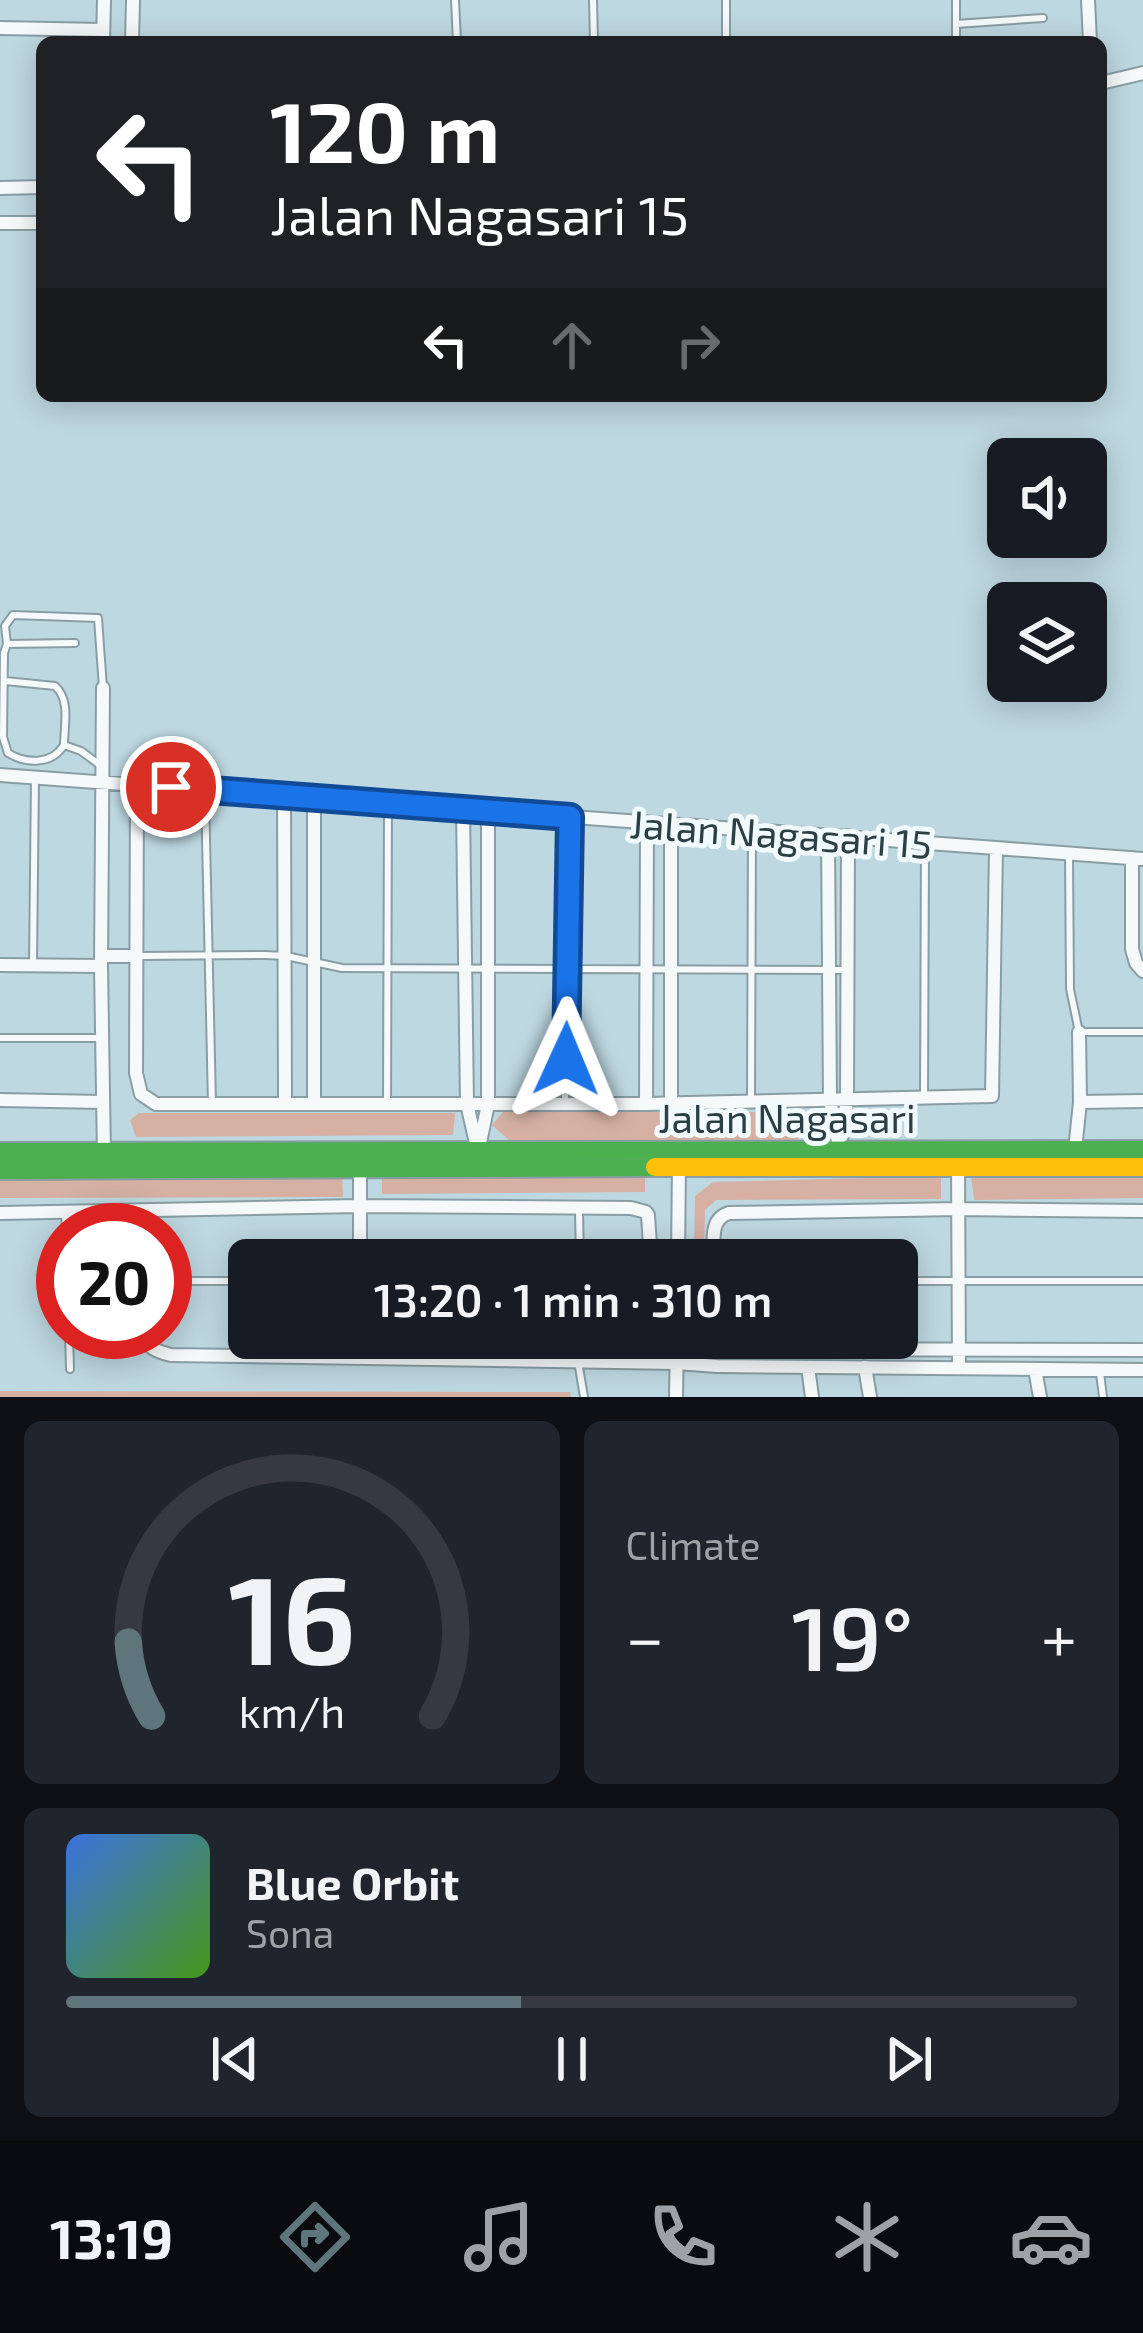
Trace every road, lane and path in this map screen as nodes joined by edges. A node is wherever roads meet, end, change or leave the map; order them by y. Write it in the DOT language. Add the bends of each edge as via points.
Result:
graph roads {
  1 [pos="104,0"];
  2 [pos="133,0"];
  3 [pos="455,0"];
  4 [pos="593,0"];
  5 [pos="726,0"];
  6 [pos="956,0"];
  7 [pos="1088,0"];
  8 [pos="1043,18"];
  9 [pos="956,24"];
  10 [pos="0,28"];
  11 [pos="103,36"];
  12 [pos="132,36"];
  13 [pos="457,36"];
  14 [pos="594,36"];
  15 [pos="726,36"];
  16 [pos="956,36"];
  17 [pos="1090,36"];
  18 [pos="1143,73"];
  19 [pos="1107,82"];
  20 [pos="36,187"];
  21 [pos="0,188"];
  22 [pos="0,223"];
  23 [pos="36,223"];
  24 [pos="75,643"];
  25 [pos="7,644"];
  26 [pos="5,681"];
  27 [pos="104,688"];
  28 [pos="64,745"];
  29 [pos="102,774"];
  30 [pos="0,775"];
  31 [pos="34,776"];
  32 [pos="137,784"];
  33 [pos="205,790"];
  34 [pos="284,794"];
  35 [pos="314,797"];
  36 [pos="388,803"];
  37 [pos="463,808"];
  38 [pos="488,810"];
  39 [pos="570,817"];
  40 [pos="646,824"];
  41 [pos="671,826"];
  42 [pos="752,832"];
  43 [pos="828,836"];
  44 [pos="848,836"];
  45 [pos="926,843"];
  46 [pos="996,848"];
  47 [pos="1069,853"];
  48 [pos="1138,858"];
  49 [pos="208,954"];
  50 [pos="136,956"];
  51 [pos="286,956"];
  52 [pos="101,961"];
  53 [pos="314,962"];
  54 [pos="0,964"];
  55 [pos="33,965"];
  56 [pos="387,968"];
  57 [pos="464,968"];
  58 [pos="488,968"];
  59 [pos="646,968"];
  60 [pos="670,968"];
  61 [pos="568,969"];
  62 [pos="751,969"];
  63 [pos="827,970"];
  64 [pos="847,970"];
  65 [pos="1143,970"];
  66 [pos="1079,1032"];
  67 [pos="1143,1032"];
  68 [pos="0,1038"];
  69 [pos="102,1038"];
  70 [pos="924,1099"];
  71 [pos="0,1100"];
  72 [pos="830,1100"];
  73 [pos="847,1100"];
  74 [pos="1143,1101"];
  75 [pos="102,1102"];
  76 [pos="285,1102"];
  77 [pos="752,1102"];
  78 [pos="1081,1102"];
  79 [pos="314,1103"];
  80 [pos="466,1104"];
  81 [pos="488,1104"];
  82 [pos="565,1104"];
  83 [pos="646,1104"];
  84 [pos="671,1104"];
  85 [pos="212,1105"];
  86 [pos="387,1106"];
  87 [pos="1076,1150"];
  88 [pos="1143,1150"];
  89 [pos="0,1151"];
  90 [pos="360,1157"];
  91 [pos="840,1157"];
  92 [pos="958,1158"];
  93 [pos="679,1159"];
  94 [pos="104,1160"];
  95 [pos="479,1160"];
  96 [pos="1143,1167"];
  97 [pos="0,1171"];
  98 [pos="360,1207"];
  99 [pos="579,1209"];
  100 [pos="958,1209"];
  101 [pos="1143,1210"];
  102 [pos="192,1211"];
  103 [pos="36,1212"];
  104 [pos="0,1213"];
  105 [pos="360,1239"];
  106 [pos="580,1239"];
  107 [pos="650,1239"];
  108 [pos="678,1239"];
  109 [pos="715,1239"];
  110 [pos="958,1280"];
  111 [pos="192,1281"];
  112 [pos="228,1281"];
  113 [pos="918,1281"];
  114 [pos="1143,1281"];
  115 [pos="918,1348"];
  116 [pos="958,1349"];
  117 [pos="1143,1350"];
  118 [pos="192,1355"];
  119 [pos="228,1356"];
  120 [pos="70,1359"];
  121 [pos="434,1359"];
  122 [pos="677,1359"];
  123 [pos="716,1359"];
  124 [pos="578,1361"];
  125 [pos="652,1362"];
  126 [pos="677,1363"];
  127 [pos="716,1366"];
  128 [pos="808,1366"];
  129 [pos="865,1367"];
  130 [pos="959,1368"];
  131 [pos="70,1369"];
  132 [pos="1035,1369"];
  133 [pos="1099,1369"];
  134 [pos="1143,1370"];
  135 [pos="584,1397"];
  136 [pos="676,1397"];
  137 [pos="812,1397"];
  138 [pos="869,1397"];
  139 [pos="1040,1397"];
  140 [pos="1103,1397"];
  1 -- 11 [label="street"];
  2 -- 12 [label="street"];
  3 -- 13 [label="lane"];
  4 -- 14 [label="lane"];
  5 -- 15 [label="lane"];
  6 -- 9 [label="lane"];
  7 -- 17 [label="street"];
  8 -- 9 [label="lane"];
  9 -- 16 [label="lane"];
  10 -- 11 [label="street"];
  18 -- 19 [label="street"];
  20 -- 21 [label="street"];
  22 -- 23 [label="street"];
  24 -- 25 [label="lane"];
  25 -- 26 [label="lane"];
  25 -- 27 [label="lane" via="13,615 98,618"];
  26 -- 28 [label="lane" via="60,690"];
  26 -- 28 [label="lane" via="8,752 43,760"];
  27 -- 29 [label="street"];
  28 -- 29 [label="lane"];
  29 -- 31 [label="street, Jalan Nagasari 15"];
  29 -- 32 [label="street, Jalan Nagasari 15"];
  29 -- 52 [label="street"];
  30 -- 31 [label="street, Jalan Nagasari 15"];
  31 -- 55 [label="lane"];
  32 -- 33 [label="street, Jalan Nagasari 15"];
  32 -- 50 [label="street"];
  33 -- 34 [label="street, Jalan Nagasari 15"];
  33 -- 49 [label="lane"];
  34 -- 35 [label="street, Jalan Nagasari 15"];
  34 -- 51 [label="street"];
  35 -- 36 [label="street, Jalan Nagasari 15"];
  35 -- 53 [label="street"];
  36 -- 37 [label="street, Jalan Nagasari 15"];
  36 -- 56 [label="lane"];
  37 -- 38 [label="street, Jalan Nagasari 15"];
  37 -- 57 [label="street"];
  38 -- 39 [label="street, Jalan Nagasari 15"];
  38 -- 58 [label="street"];
  39 -- 40 [label="street, Jalan Nagasari 15"];
  39 -- 61 [label="lane"];
  40 -- 41 [label="street, Jalan Nagasari 15"];
  40 -- 59 [label="street"];
  41 -- 42 [label="street, Jalan Nagasari 15"];
  41 -- 60 [label="street"];
  42 -- 43 [label="street, Jalan Nagasari 15"];
  42 -- 62 [label="lane"];
  43 -- 44 [label="street, Jalan Nagasari 15"];
  43 -- 63 [label="street"];
  44 -- 45 [label="street, Jalan Nagasari 15"];
  44 -- 64 [label="street"];
  45 -- 46 [label="street, Jalan Nagasari 15"];
  45 -- 70 [label="lane"];
  46 -- 47 [label="street, Jalan Nagasari 15"];
  46 -- 70 [label="street" via="994,1091 988,1098"];
  47 -- 48 [label="street, Jalan Nagasari 15"];
  47 -- 66 [label="lane" via="1070,989"];
  48 -- 65 [label="street" via="1132,949"];
  49 -- 50 [label="lane"];
  49 -- 51 [label="lane"];
  49 -- 85 [label="lane"];
  50 -- 52 [label="street"];
  50 -- 85 [label="street" via="141,1094 156,1104"];
  51 -- 53 [label="lane"];
  51 -- 76 [label="street"];
  52 -- 55 [label="street"];
  52 -- 69 [label="street"];
  53 -- 56 [label="lane"];
  53 -- 79 [label="street"];
  54 -- 55 [label="street"];
  56 -- 57 [label="lane"];
  56 -- 86 [label="lane"];
  57 -- 58 [label="lane"];
  57 -- 80 [label="street"];
  58 -- 61 [label="lane"];
  58 -- 81 [label="street"];
  59 -- 60 [label="lane"];
  59 -- 61 [label="lane"];
  59 -- 83 [label="street"];
  60 -- 62 [label="lane"];
  60 -- 84 [label="street"];
  61 -- 82 [label="lane"];
  62 -- 63 [label="lane"];
  62 -- 77 [label="lane"];
  63 -- 64 [label="lane"];
  63 -- 72 [label="street"];
  64 -- 73 [label="street"];
  66 -- 67 [label="lane"];
  66 -- 78 [label="street"];
  68 -- 69 [label="lane"];
  69 -- 75 [label="street"];
  70 -- 73 [label="street"];
  71 -- 75 [label="street"];
  72 -- 73 [label="street"];
  72 -- 77 [label="street"];
  72 -- 91 [label="street"];
  73 -- 91 [label="street"];
  74 -- 78 [label="street"];
  75 -- 94 [label="street"];
  76 -- 79 [label="street"];
  76 -- 85 [label="street"];
  77 -- 84 [label="street"];
  78 -- 87 [label="street"];
  79 -- 86 [label="street"];
  80 -- 81 [label="street"];
  80 -- 86 [label="street"];
  80 -- 95 [label="street"];
  81 -- 82 [label="street"];
  81 -- 95 [label="street"];
  82 -- 83 [label="street"];
  83 -- 84 [label="street"];
  87 -- 88 [label="street, Jalan Nagasari"];
  87 -- 92 [label="street, Jalan Nagasari"];
  89 -- 94 [label="street, Jalan Nagasari"];
  90 -- 94 [label="street, Jalan Nagasari"];
  90 -- 95 [label="street, Jalan Nagasari"];
  90 -- 98 [label="street"];
  91 -- 92 [label="street, Jalan Nagasari"];
  91 -- 93 [label="street, Jalan Nagasari"];
  92 -- 96 [label="street, Jalan Nagasari"];
  92 -- 100 [label="street"];
  93 -- 95 [label="street, Jalan Nagasari"];
  93 -- 108 [label="street"];
  94 -- 97 [label="street, Jalan Nagasari"];
  98 -- 99 [label="street"];
  98 -- 102 [label="street"];
  98 -- 105 [label="street"];
  99 -- 106 [label="lane"];
  99 -- 107 [label="street" via="646,1212"];
  100 -- 101 [label="street"];
  100 -- 109 [label="street" via="729,1213 715,1224"];
  100 -- 110 [label="street"];
  103 -- 104 [label="street"];
  110 -- 113 [label="lane"];
  110 -- 114 [label="lane"];
  110 -- 116 [label="street"];
  111 -- 112 [label="lane"];
  115 -- 116 [label="street"];
  116 -- 117 [label="street"];
  116 -- 130 [label="street"];
  118 -- 119 [label="street"];
  120 -- 131 [label="lane"];
  121 -- 124 [label="street"];
  122 -- 126 [label="street"];
  123 -- 127 [label="street"];
  124 -- 125 [label="street"];
  124 -- 135 [label="lane"];
  125 -- 126 [label="street"];
  126 -- 127 [label="street"];
  126 -- 136 [label="street"];
  127 -- 128 [label="street"];
  128 -- 129 [label="street"];
  128 -- 137 [label="street"];
  129 -- 130 [label="street"];
  129 -- 138 [label="street"];
  130 -- 132 [label="street"];
  132 -- 133 [label="street"];
  132 -- 139 [label="street"];
  133 -- 134 [label="street"];
  133 -- 140 [label="lane"];
}
